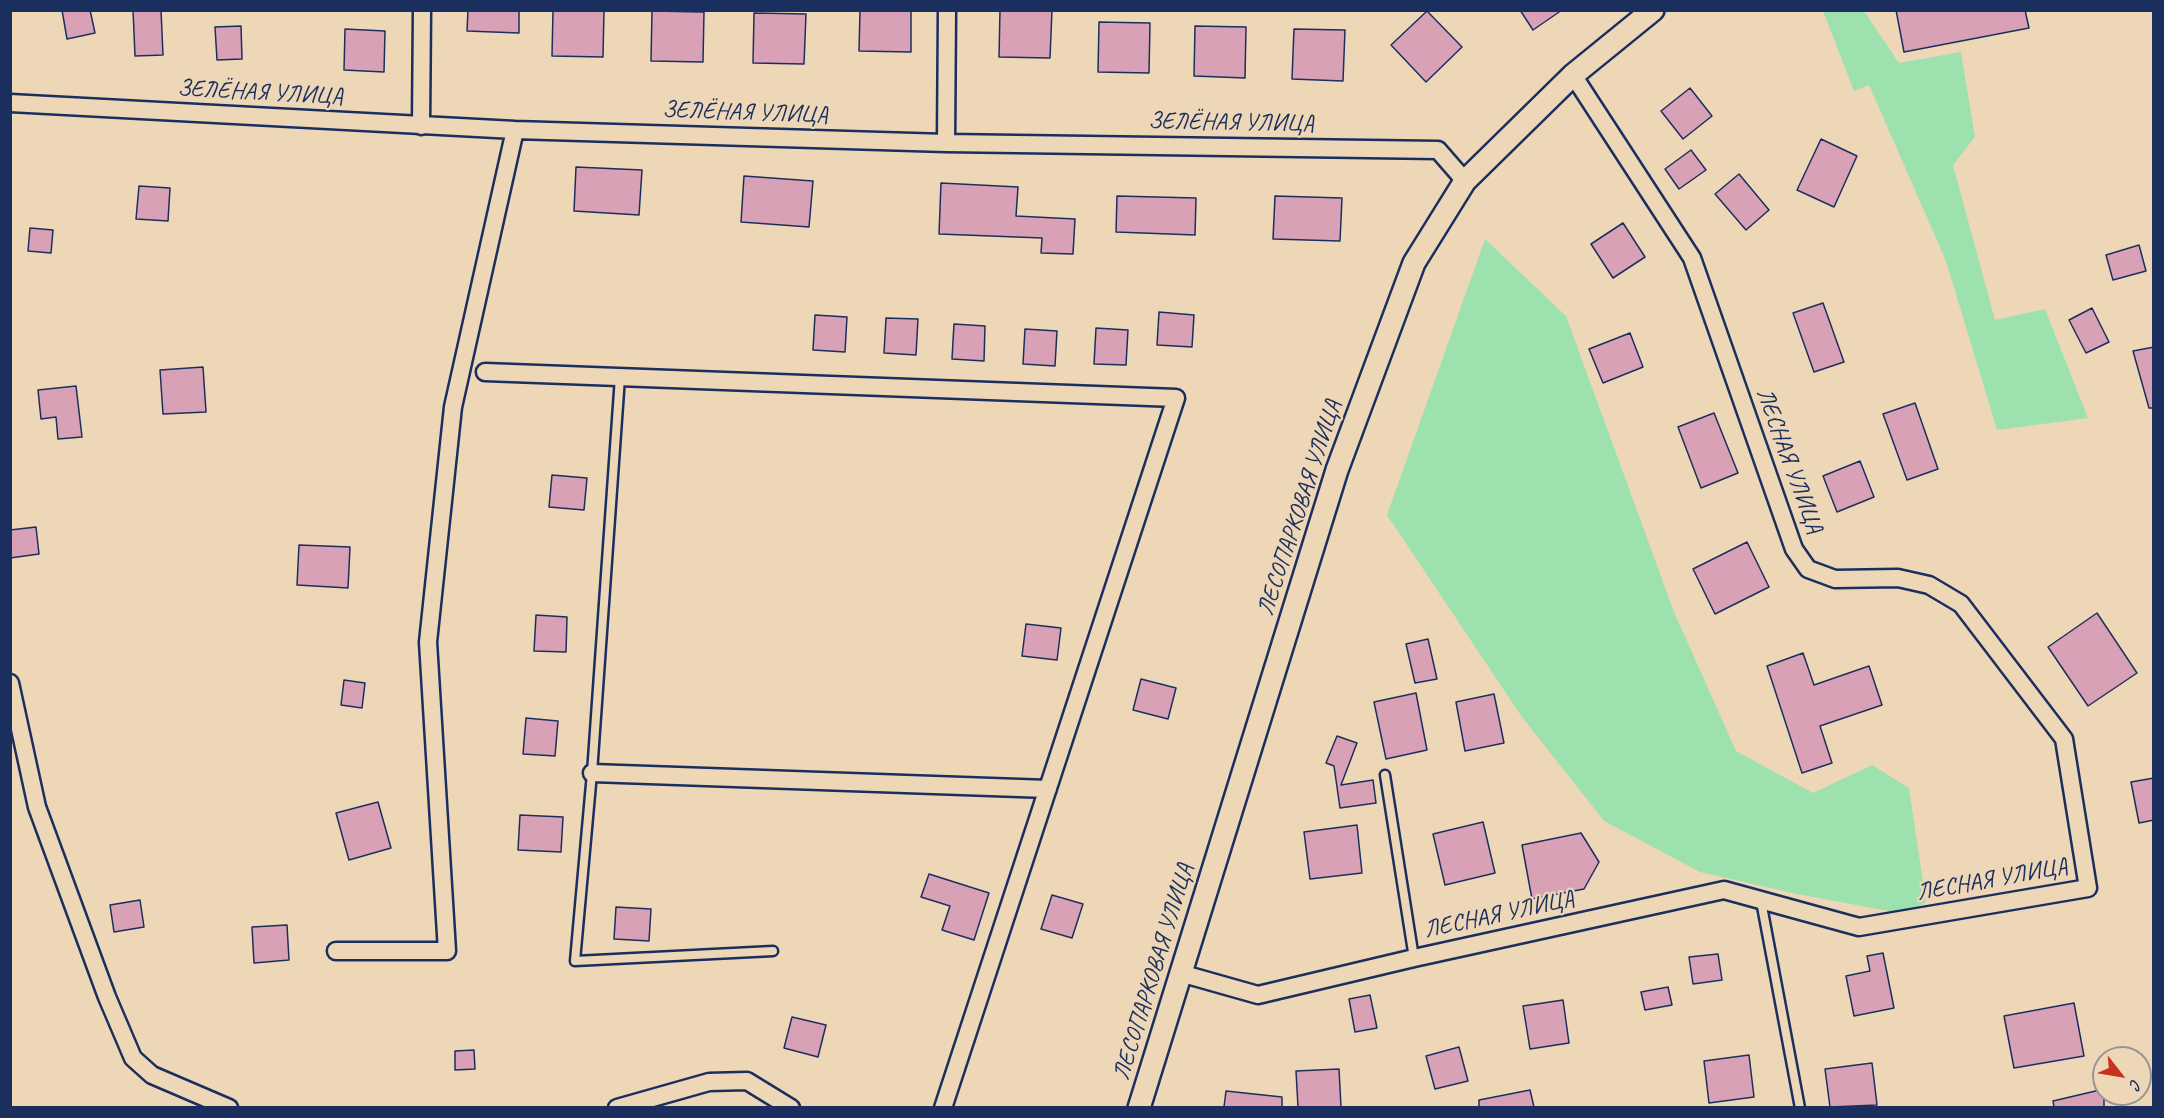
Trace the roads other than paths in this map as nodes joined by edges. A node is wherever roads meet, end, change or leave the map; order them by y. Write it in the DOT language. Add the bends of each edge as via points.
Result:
graph roads {
  1 [pos="422,10"];
  2 [pos="946,10"];
  3 [pos="1653,10"];
  4 [pos="1573,75"];
  5 [pos="10,103"];
  6 [pos="421,126"];
  7 [pos="515,130"];
  8 [pos="946,143"];
  9 [pos="1465,181"];
  10 [pos="485,372"];
  11 [pos="620,377"];
  12 [pos="10,683"];
  13 [pos="592,773"];
  14 [pos="1385,775"];
  15 [pos="1048,789"];
  16 [pos="1761,901"];
  17 [pos="336,951"];
  18 [pos="773,951"];
  19 [pos="1414,958"];
  20 [pos="1180,973"];
  21 [pos="229,1107"];
  22 [pos="617,1107"];
  23 [pos="791,1107"];
  24 [pos="943,1107"];
  25 [pos="1139,1107"];
  26 [pos="1800,1107"];
  1 -- 6 [label="street"];
  2 -- 8 [label="street"];
  3 -- 4 [label="street, ЛЕСОПАРКОВАЯ УЛИЦА"];
  4 -- 9 [label="street, ЛЕСОПАРКОВАЯ УЛИЦА"];
  4 -- 16 [label="street, ЛЕСНАЯ УЛИЦА" via="1692,258 1794,549 1808,569 1835,579 1899,578 1929,585 1961,604 2064,739 2088,888 1859,927"];
  5 -- 6 [label="street, ЗЕЛЁНАЯ УЛИЦА"];
  6 -- 7 [label="street, ЗЕЛЁНАЯ УЛИЦА"];
  7 -- 8 [label="street, ЗЕЛЁНАЯ УЛИЦА"];
  7 -- 17 [label="street" via="453,407 428,642 447,951"];
  8 -- 9 [label="street, ЗЕЛЁНАЯ УЛИЦА" via="1438,150"];
  9 -- 20 [label="street, ЛЕСОПАРКОВАЯ УЛИЦА" via="1414,263 1372,372 1337,470"];
  10 -- 11 [label="street"];
  11 -- 13 [label="lane"];
  11 -- 15 [label="street" via="1176,398"];
  12 -- 21 [label="street" via="37,807 106,997 134,1058 152,1075"];
  13 -- 15 [label="street"];
  13 -- 18 [label="lane" via="576,961"];
  14 -- 19 [label="lane"];
  15 -- 24 [label="street"];
  16 -- 19 [label="street, ЛЕСНАЯ УЛИЦА" via="1724,890"];
  16 -- 26 [label="lane"];
  19 -- 20 [label="street, ЛЕСНАЯ УЛИЦА" via="1258,995"];
  20 -- 25 [label="street, ЛЕСОПАРКОВАЯ УЛИЦА"];
  22 -- 23 [label="street" via="709,1082 747,1081"];
}
